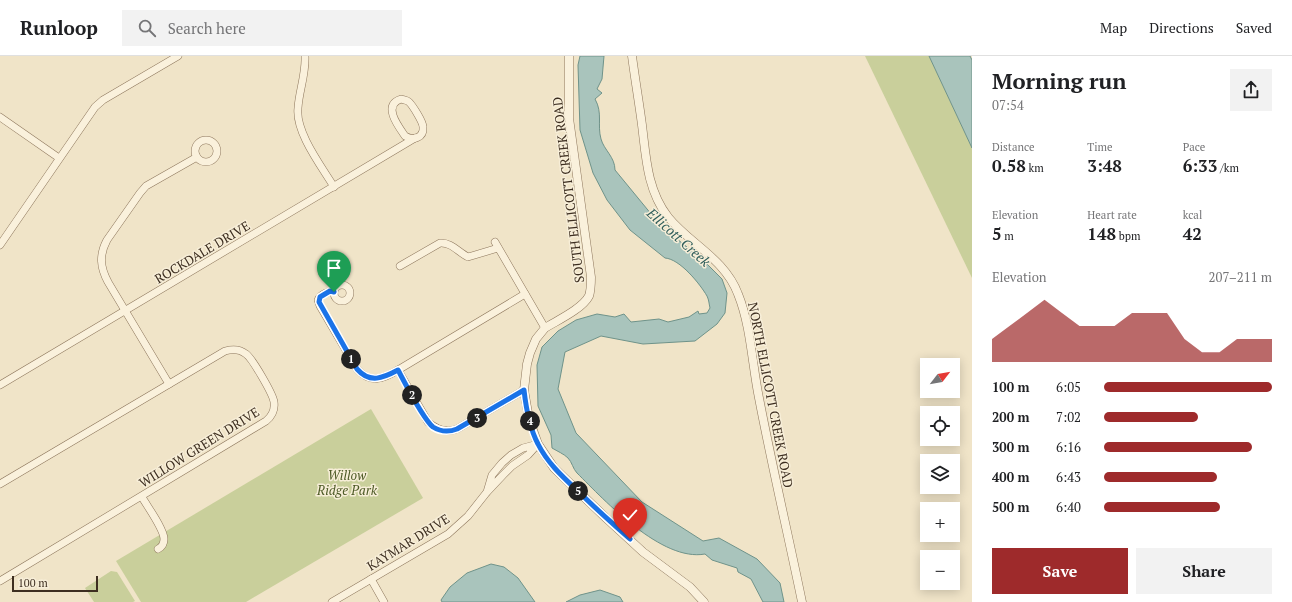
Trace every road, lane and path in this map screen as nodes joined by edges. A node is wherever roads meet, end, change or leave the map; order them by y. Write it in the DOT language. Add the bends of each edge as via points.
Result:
graph roads {
  1 [pos="178,56"];
  2 [pos="305,56"];
  3 [pos="569,56"];
  4 [pos="632,56"];
  5 [pos="0,117"];
  6 [pos="415,138"];
  7 [pos="197,157"];
  8 [pos="59,158"];
  9 [pos="334,187"];
  10 [pos="0,244"];
  11 [pos="400,266"];
  12 [pos="334,292"];
  13 [pos="525,294"];
  14 [pos="125,311"];
  15 [pos="545,328"];
  16 [pos="398,370"];
  17 [pos="169,384"];
  18 [pos="0,385"];
  19 [pos="524,390"];
  20 [pos="538,444"];
  21 [pos="0,484"];
  22 [pos="142,497"];
  23 [pos="158,549"];
  24 [pos="371,579"];
  25 [pos="0,581"];
  26 [pos="332,602"];
  27 [pos="384,602"];
  28 [pos="704,602"];
  29 [pos="802,602"];
  1 -- 8 [label="street" via="99,103"];
  2 -- 9 [label="street" via="298,109 300,126"];
  3 -- 15 [label="street, SOUTH ELLICOTT CREEK ROAD" via="569,118 591,288 584,302"];
  4 -- 29 [label="street, NORTH ELLICOTT CREEK ROAD" via="648,172 655,196 676,226 714,258 729,276 744,311 765,432"];
  5 -- 8 [label="street"];
  6 -- 6 [label="street" via="405,136 392,113 392,106 397,100 408,101 423,125 422,132"];
  6 -- 9 [label="street, ROCKDALE DRIVE"];
  7 -- 14 [label="street" via="146,186 104,247 101,261 104,275"];
  8 -- 10 [label="street"];
  9 -- 14 [label="street, ROCKDALE DRIVE"];
  11 -- 13 [label="street" via="440,243 446,243 468,257 497,245"];
  12 -- 16 [label="street" via="330,291 320,297 319,302 357,369 366,376 378,379"];
  13 -- 15 [label="street"];
  13 -- 16 [label="street"];
  14 -- 17 [label="street"];
  14 -- 18 [label="street, ROCKDALE DRIVE"];
  15 -- 19 [label="street, SOUTH ELLICOTT CREEK ROAD" via="530,352 526,364"];
  16 -- 19 [label="street" via="428,422 443,431 451,432 457,429"];
  17 -- 21 [label="street, WILLOW GREEN DRIVE"];
  17 -- 22 [label="street, WILLOW GREEN DRIVE" via="225,351 241,351 249,357 272,394 274,407 266,421"];
  19 -- 20 [label="street, SOUTH ELLICOTT CREEK ROAD" via="529,419"];
  20 -- 24 [label="street, KAYMAR DRIVE" via="512,466 486,492 468,516 448,534"];
  20 -- 28 [label="street, SOUTH ELLICOTT CREEK ROAD" via="554,468 606,518 643,552 690,587"];
  22 -- 23 [label="street" via="163,533 162,547"];
  22 -- 25 [label="street, WILLOW GREEN DRIVE"];
  24 -- 26 [label="street, KAYMAR DRIVE"];
  24 -- 27 [label="street"];
}
